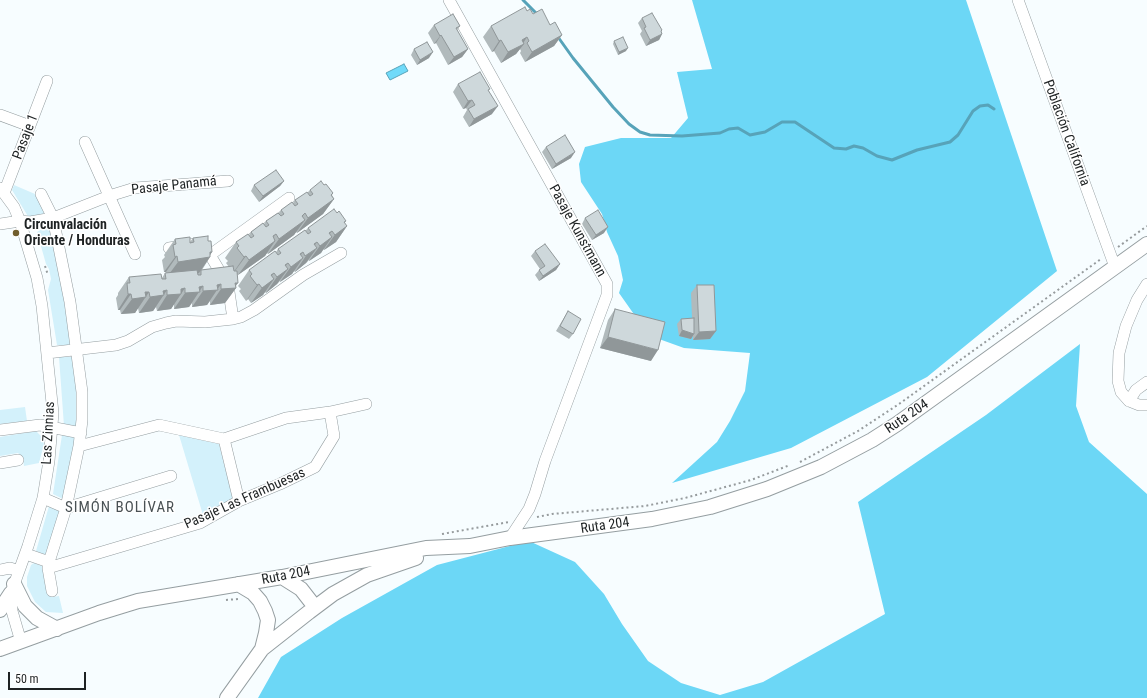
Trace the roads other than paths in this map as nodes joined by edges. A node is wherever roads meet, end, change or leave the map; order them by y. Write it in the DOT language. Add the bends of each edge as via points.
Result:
graph roads {
  1 [pos="449,0"];
  2 [pos="1018,0"];
  3 [pos="47,81"];
  4 [pos="0,114"];
  5 [pos="30,126"];
  6 [pos="85,142"];
  7 [pos="228,181"];
  8 [pos="2,191"];
  9 [pos="41,194"];
  10 [pos="109,196"];
  11 [pos="289,198"];
  12 [pos="53,218"];
  13 [pos="20,221"];
  14 [pos="0,224"];
  15 [pos="1147,244"];
  16 [pos="169,248"];
  17 [pos="135,254"];
  18 [pos="342,254"];
  19 [pos="210,255"];
  20 [pos="1115,267"];
  21 [pos="1147,284"];
  22 [pos="233,319"];
  23 [pos="76,350"];
  24 [pos="47,353"];
  25 [pos="1147,382"];
  26 [pos="1129,401"];
  27 [pos="366,404"];
  28 [pos="1147,405"];
  29 [pos="330,412"];
  30 [pos="52,427"];
  31 [pos="0,430"];
  32 [pos="81,433"];
  33 [pos="224,439"];
  34 [pos="79,446"];
  35 [pos="18,460"];
  36 [pos="0,463"];
  37 [pos="171,476"];
  38 [pos="43,498"];
  39 [pos="238,501"];
  40 [pos="66,508"];
  41 [pos="510,538"];
  42 [pos="470,546"];
  43 [pos="26,554"];
  44 [pos="49,565"];
  45 [pos="0,570"];
  46 [pos="19,571"];
  47 [pos="282,577"];
  48 [pos="238,584"];
  49 [pos="13,589"];
  50 [pos="52,591"];
  51 [pos="315,607"];
  52 [pos="0,610"];
  53 [pos="57,629"];
  54 [pos="21,642"];
  55 [pos="262,649"];
  56 [pos="0,650"];
  57 [pos="226,698"];
  1 -- 41 [label="street, Pasaje Kunstmann" via="607,284 607,295 535,494 529,509"];
  2 -- 20 [label="street, Población California"];
  3 -- 5 [label="street, Pasaje 1"];
  4 -- 5 [label="street"];
  5 -- 8 [label="street, Pasaje 1"];
  6 -- 10 [label="street"];
  7 -- 10 [label="street, Pasaje Panamá" via="135,188"];
  8 -- 13 [label="street, Las Zinnias" via="14,207"];
  9 -- 12 [label="street"];
  10 -- 12 [label="street, Pasaje Panamá"];
  10 -- 17 [label="street"];
  11 -- 19 [label="street"];
  12 -- 13 [label="street, Pasaje Panamá"];
  12 -- 23 [label="street" via="70,302"];
  13 -- 14 [label="street, Pasaje Panamá"];
  13 -- 24 [label="street, Las Zinnias" via="37,278"];
  15 -- 20 [label="main road, Ruta 204"];
  16 -- 19 [label="street" via="195,244 200,245"];
  18 -- 22 [label="street" via="303,275 254,310"];
  19 -- 22 [label="street" via="228,285"];
  20 -- 41 [label="main road, Ruta 204" via="897,424 821,467 768,490 696,511"];
  21 -- 26 [label="street" via="1131,313 1120,353 1118,387"];
  22 -- 23 [label="street" via="205,322 176,321 152,327 116,345"];
  23 -- 24 [label="street"];
  23 -- 32 [label="street" via="82,392"];
  24 -- 30 [label="street, Las Zinnias"];
  25 -- 26 [label="street" via="1136,390"];
  26 -- 28 [label="street"];
  27 -- 29 [label="street"];
  29 -- 33 [label="street" via="286,418"];
  29 -- 39 [label="street, Pasaje Las Frambuesas" via="334,436 315,467"];
  30 -- 31 [label="street" via="40,425"];
  30 -- 32 [label="street"];
  30 -- 38 [label="street, Las Zinnias"];
  32 -- 34 [label="street"];
  33 -- 34 [label="street" via="159,425"];
  33 -- 39 [label="street"];
  34 -- 40 [label="street"];
  35 -- 36 [label="street"];
  37 -- 40 [label="street"];
  38 -- 40 [label="street"];
  38 -- 43 [label="street, Las Zinnias"];
  39 -- 44 [label="street, Pasaje Las Frambuesas" via="200,523"];
  40 -- 44 [label="street"];
  41 -- 42 [label="main road, Ruta 204"];
  42 -- 47 [label="main road, Ruta 204" via="426,548"];
  42 -- 51 [label="main road" via="414,558 367,575"];
  43 -- 44 [label="street"];
  43 -- 46 [label="street, Las Zinnias"];
  44 -- 50 [label="street"];
  45 -- 46 [label="street" via="10,568"];
  46 -- 49 [label="street, Las Zinnias"];
  47 -- 48 [label="main road, Ruta 204"];
  47 -- 51 [label="main road" via="301,589"];
  48 -- 53 [label="main road, Ruta 204" via="132,603"];
  48 -- 55 [label="main road" via="253,593 265,611 268,620"];
  49 -- 52 [label="main road"];
  49 -- 53 [label="main road" via="37,618"];
  49 -- 54 [label="street, Las Zinnias" via="12,611"];
  51 -- 55 [label="main road"];
  53 -- 54 [label="main road, Ruta 204"];
  54 -- 56 [label="main road, Ruta 204"];
  55 -- 57 [label="main road"];
}
